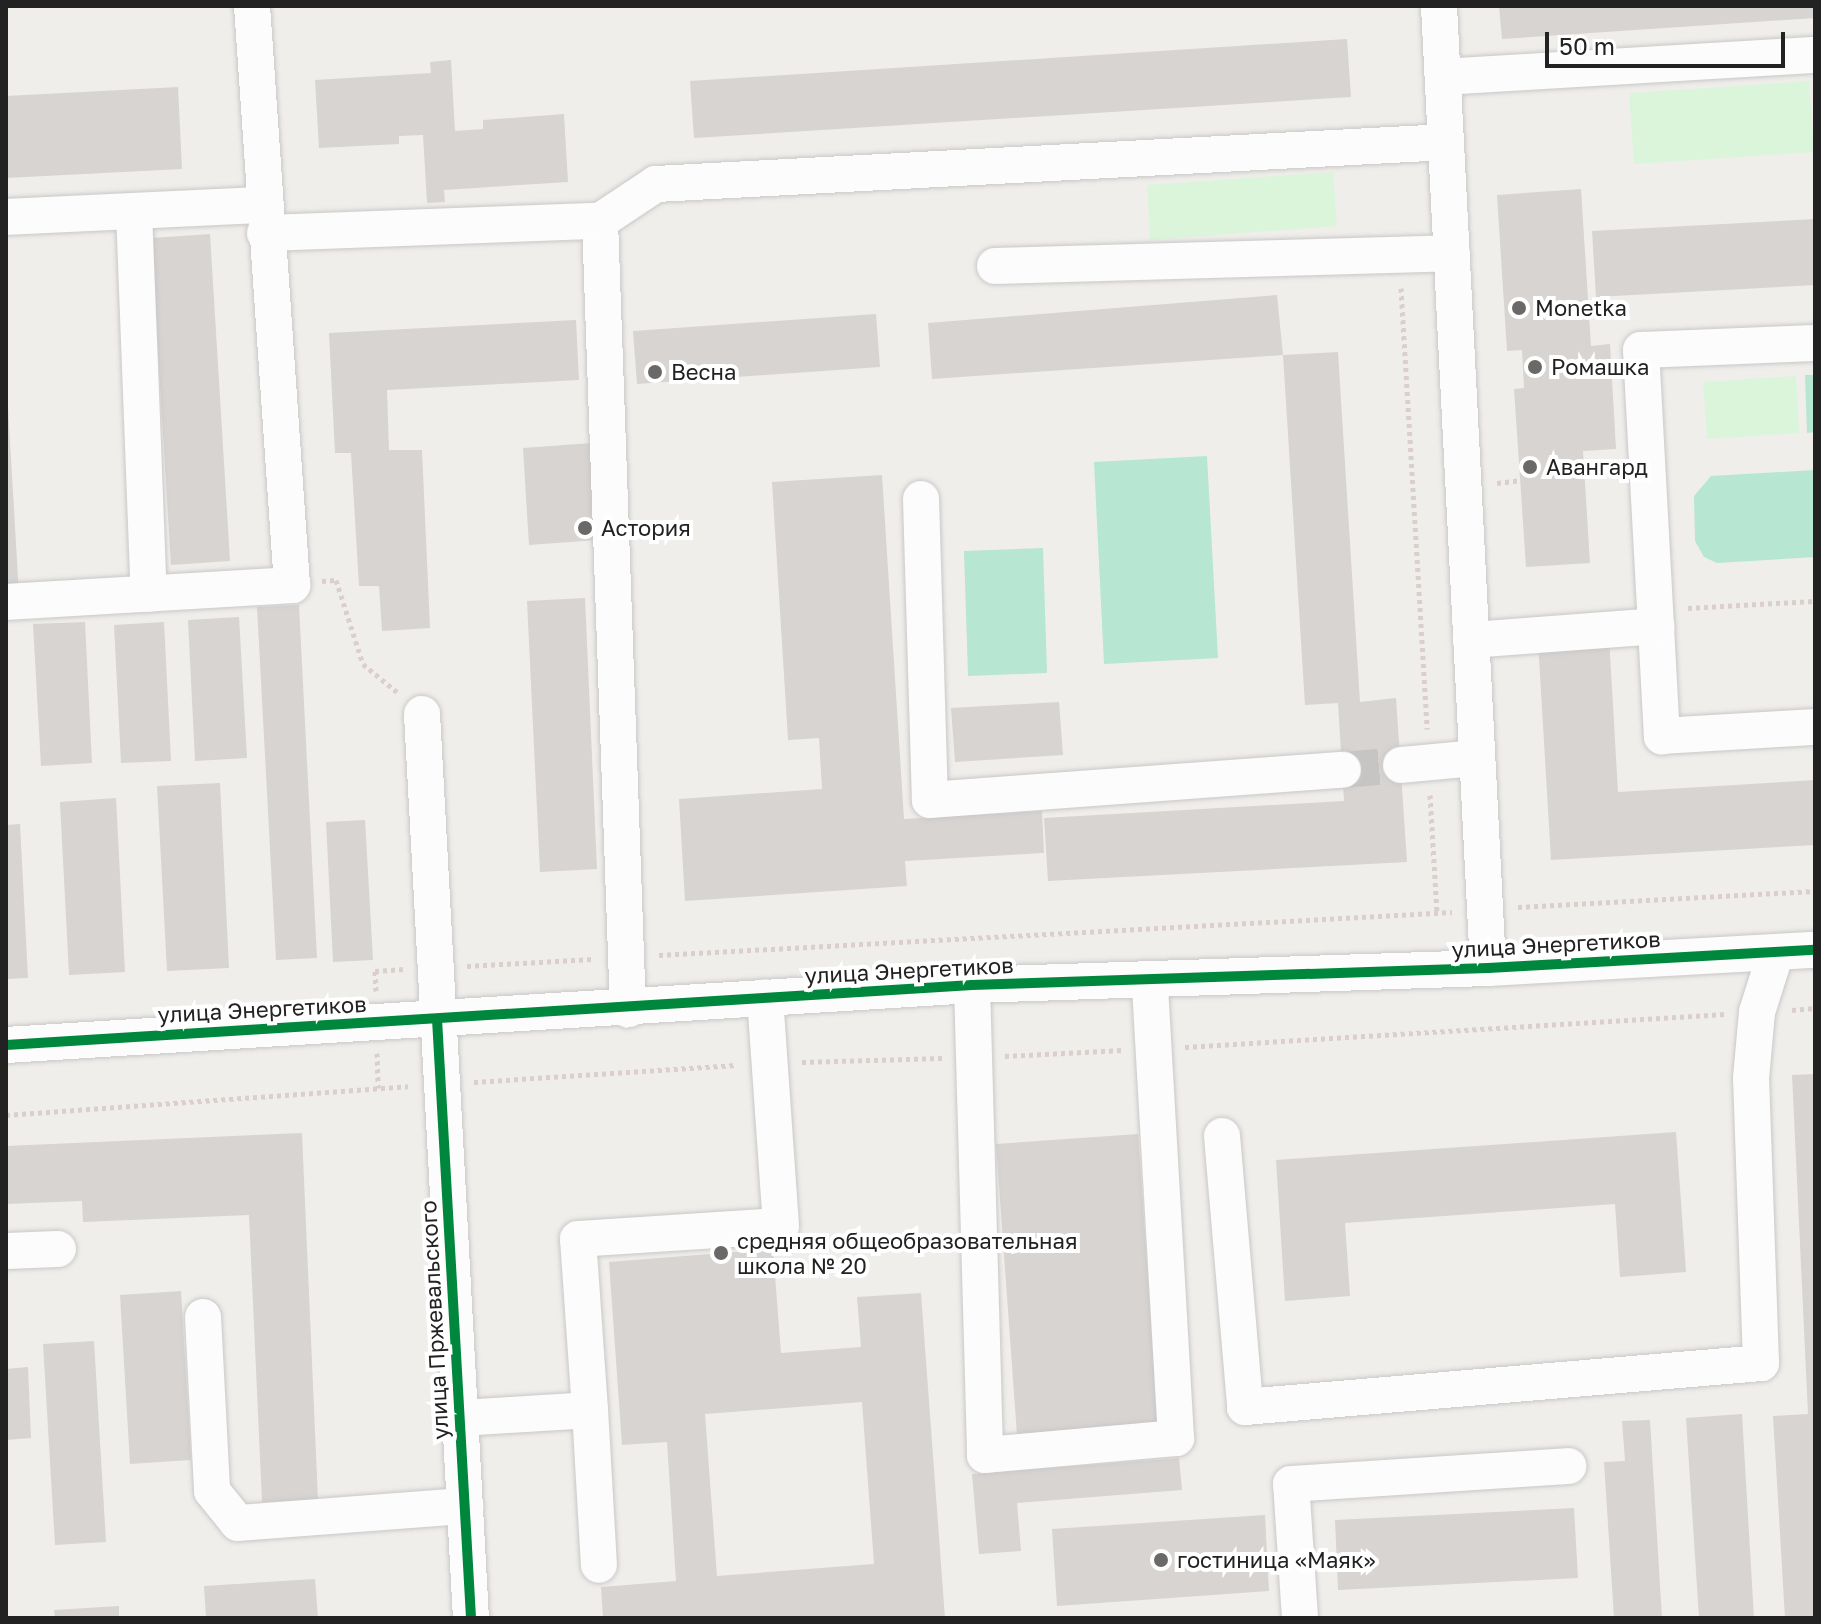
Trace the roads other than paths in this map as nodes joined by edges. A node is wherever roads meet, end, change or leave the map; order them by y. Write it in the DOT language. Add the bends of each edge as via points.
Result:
graph roads {
  1 [pos="252,6"];
  2 [pos="1439,6"];
  3 [pos="1815,55"];
  4 [pos="1443,77"];
  5 [pos="1446,142"];
  6 [pos="134,211"];
  7 [pos="6,217"];
  8 [pos="264,219"];
  9 [pos="600,221"];
  10 [pos="1452,253"];
  11 [pos="995,266"];
  12 [pos="1815,343"];
  13 [pos="921,499"];
  14 [pos="149,594"];
  15 [pos="6,602"];
  16 [pos="1655,618"];
  17 [pos="1471,640"];
  18 [pos="422,714"];
  19 [pos="1815,727"];
  20 [pos="1476,758"];
  21 [pos="1415,764"];
  22 [pos="1343,770"];
  23 [pos="1815,950"];
  24 [pos="1776,952"];
  25 [pos="1488,968"];
  26 [pos="1150,982"];
  27 [pos="972,985"];
  28 [pos="765,998"];
  29 [pos="628,1010"];
  30 [pos="437,1019"];
  31 [pos="6,1045"];
  32 [pos="1222,1136"];
  33 [pos="58,1249"];
  34 [pos="6,1251"];
  35 [pos="203,1317"];
  36 [pos="590,1410"];
  37 [pos="460,1418"];
  38 [pos="1568,1466"];
  39 [pos="465,1506"];
  40 [pos="599,1565"];
  41 [pos="471,1618"];
  42 [pos="1300,1618"];
  1 -- 8 [label="street"];
  2 -- 4 [label="street"];
  3 -- 4 [label="street"];
  4 -- 5 [label="street"];
  5 -- 9 [label="street" via="656,184"];
  5 -- 10 [label="street"];
  6 -- 7 [label="street"];
  6 -- 8 [label="street"];
  6 -- 14 [label="street"];
  8 -- 9 [label="street"];
  8 -- 14 [label="street" via="292,585"];
  9 -- 29 [label="street"];
  10 -- 11 [label="street"];
  10 -- 17 [label="street"];
  12 -- 16 [label="street" via="1641,350"];
  13 -- 22 [label="street" via="930,800"];
  14 -- 15 [label="street"];
  16 -- 17 [label="street"];
  16 -- 19 [label="street" via="1662,736"];
  17 -- 20 [label="street"];
  18 -- 30 [label="street, улица Пржевальского"];
  20 -- 21 [label="street"];
  20 -- 25 [label="street"];
  23 -- 24 [label="street, улица Энергетиков"];
  24 -- 25 [label="street, улица Энергетиков"];
  24 -- 32 [label="street" via="1757,1012 1751,1078 1761,1363 1245,1407"];
  25 -- 26 [label="street, улица Энергетиков"];
  26 -- 27 [label="street, улица Энергетиков"];
  26 -- 27 [label="street" via="1176,1438 985,1455"];
  27 -- 28 [label="street, улица Энергетиков"];
  28 -- 29 [label="street, улица Энергетиков"];
  28 -- 36 [label="street" via="781,1226 578,1239"];
  29 -- 30 [label="street, улица Энергетиков"];
  30 -- 31 [label="street, улица Энергетиков"];
  30 -- 37 [label="street, улица Пржевальского"];
  33 -- 34 [label="street"];
  35 -- 39 [label="street" via="212,1491 238,1523"];
  36 -- 37 [label="street"];
  36 -- 40 [label="street"];
  37 -- 39 [label="street, улица Пржевальского"];
  38 -- 42 [label="street" via="1291,1484"];
  39 -- 41 [label="street, улица Пржевальского"];
}
